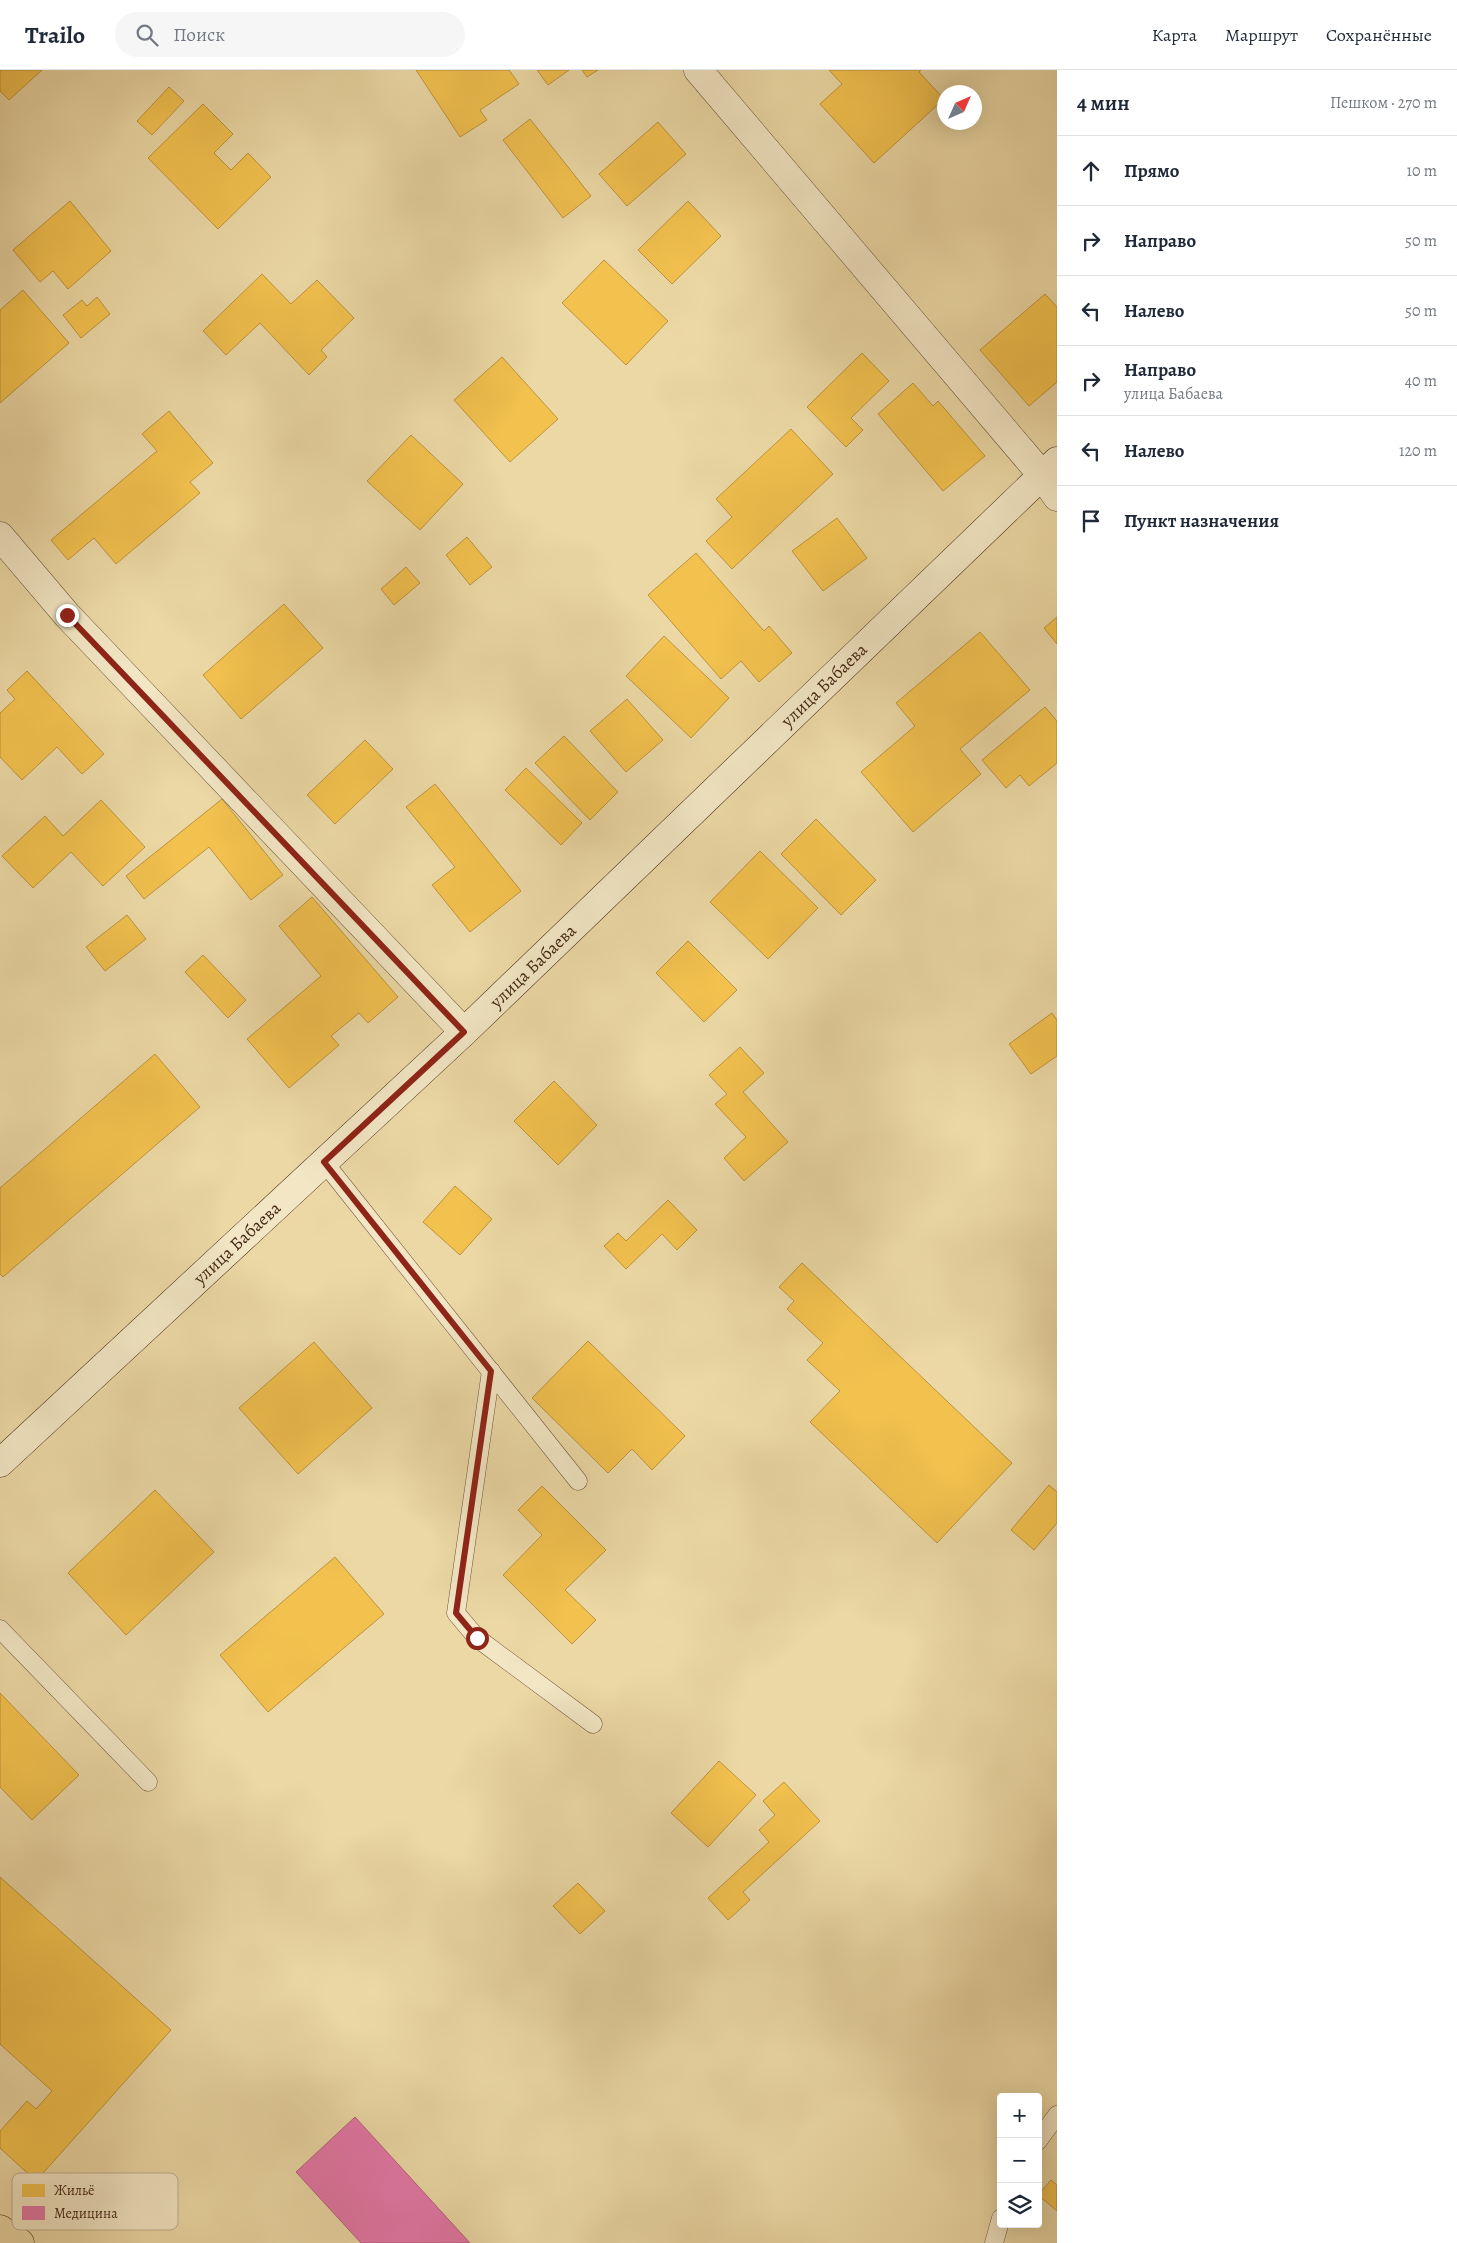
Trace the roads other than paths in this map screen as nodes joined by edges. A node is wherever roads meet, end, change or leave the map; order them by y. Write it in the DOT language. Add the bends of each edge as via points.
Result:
graph roads {
  1 [pos="698,70"];
  2 [pos="1052,478"];
  3 [pos="0,536"];
  4 [pos="464,1032"];
  5 [pos="324,1162"];
  6 [pos="491,1371"];
  7 [pos="0,1462"];
  8 [pos="578,1481"];
  9 [pos="0,1629"];
  10 [pos="593,1724"];
  11 [pos="148,1782"];
  12 [pos="1057,2115"];
  13 [pos="1040,2138"];
  14 [pos="998,2228"];
  15 [pos="0,2229"];
  16 [pos="20,2243"];
  17 [pos="994,2243"];
  1 -- 2 [label="street"];
  2 -- 4 [label="street, улица Бабаева"];
  3 -- 4 [label="street" via="67,615"];
  4 -- 5 [label="street, улица Бабаева"];
  5 -- 6 [label="lane"];
  5 -- 7 [label="street, улица Бабаева"];
  6 -- 8 [label="lane"];
  6 -- 10 [label="lane" via="456,1613 477,1638"];
  9 -- 11 [label="lane"];
  12 -- 13 [label="lane"];
  14 -- 17 [label="lane"];
  15 -- 16 [label="main road"];
}
